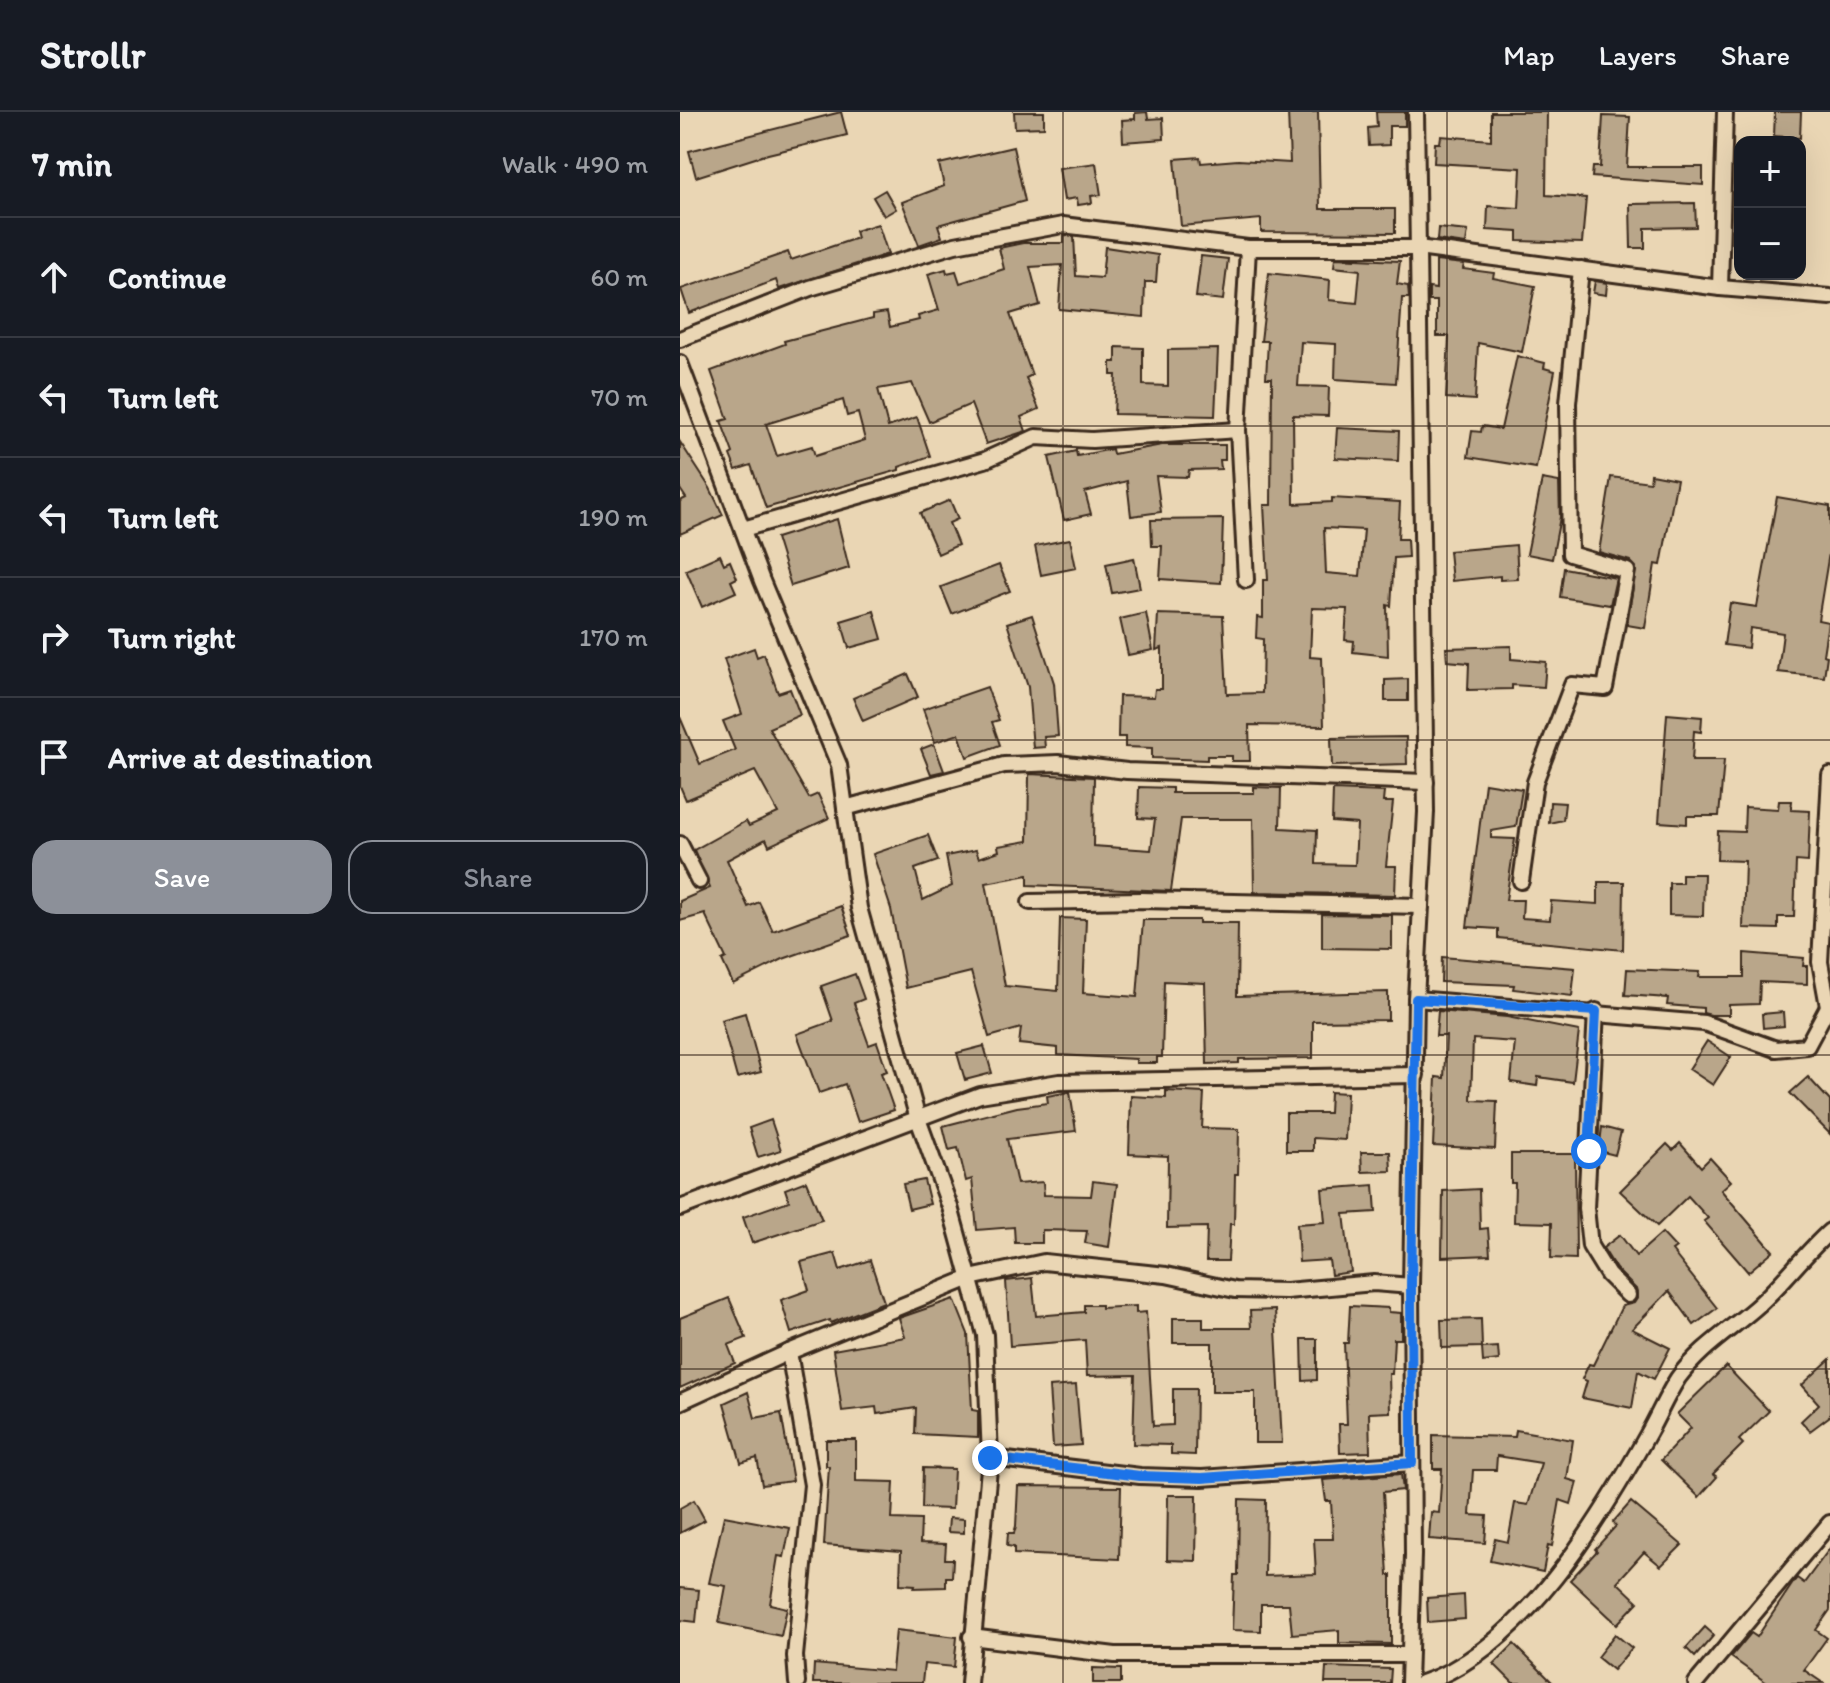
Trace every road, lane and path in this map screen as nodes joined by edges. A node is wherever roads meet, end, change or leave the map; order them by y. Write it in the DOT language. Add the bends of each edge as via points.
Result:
graph roads {
  1 [pos="1416,112"];
  2 [pos="1725,112"];
  3 [pos="1248,248"];
  4 [pos="1418,248"];
  5 [pos="1581,269"];
  6 [pos="1720,288"];
  7 [pos="1830,297"];
  8 [pos="680,339"];
  9 [pos="680,363"];
  10 [pos="1238,430"];
  11 [pos="743,529"];
  12 [pos="1246,580"];
  13 [pos="1830,775"];
  14 [pos="1426,782"];
  15 [pos="845,808"];
  16 [pos="680,844"];
  17 [pos="699,881"];
  18 [pos="1521,881"];
  19 [pos="1030,902"];
  20 [pos="1421,906"];
  21 [pos="1416,999"];
  22 [pos="1829,1004"];
  23 [pos="1596,1011"];
  24 [pos="1416,1075"];
  25 [pos="918,1119"];
  26 [pos="680,1208"];
  27 [pos="1830,1231"];
  28 [pos="970,1278"];
  29 [pos="1411,1286"];
  30 [pos="1628,1295"];
  31 [pos="789,1352"];
  32 [pos="680,1402"];
  33 [pos="990,1458"];
  34 [pos="1412,1463"];
  35 [pos="1830,1523"];
  36 [pos="971,1637"];
  37 [pos="1409,1655"];
  38 [pos="797,1683"];
  39 [pos="969,1683"];
  40 [pos="1409,1683"];
  41 [pos="1422,1683"];
  42 [pos="1696,1683"];
  1 -- 4 [label="street"];
  2 -- 6 [label="street"];
  3 -- 4 [label="street"];
  3 -- 8 [label="street" via="1063,225 940,249 810,288"];
  3 -- 10 [label="street"];
  4 -- 5 [label="street"];
  4 -- 14 [label="street"];
  5 -- 6 [label="street"];
  5 -- 18 [label="street" via="1568,403 1570,554 1627,571 1605,688 1572,685 1535,782"];
  6 -- 7 [label="street"];
  9 -- 11 [label="street"];
  10 -- 11 [label="street" via="1092,440 1036,437 985,460"];
  10 -- 12 [label="street"];
  11 -- 15 [label="street" via="839,765"];
  13 -- 22 [label="street" via="1820,962"];
  14 -- 15 [label="street" via="1127,771 1058,763 1004,765"];
  14 -- 20 [label="street"];
  15 -- 25 [label="street" via="859,908"];
  16 -- 17 [label="street"];
  19 -- 20 [label="street"];
  20 -- 21 [label="street"];
  21 -- 23 [label="street"];
  21 -- 24 [label="street"];
  22 -- 23 [label="street" via="1807,1046 1776,1049 1704,1023"];
  23 -- 30 [label="street" via="1586,1208 1590,1246"];
  24 -- 25 [label="street" via="1059,1082 980,1095"];
  24 -- 29 [label="street"];
  25 -- 26 [label="street"];
  25 -- 28 [label="street"];
  27 -- 41 [label="street" via="1755,1308 1705,1346 1678,1379 1577,1548 1533,1602 1454,1671"];
  28 -- 29 [label="street" via="1044,1262 1166,1275 1235,1290"];
  28 -- 31 [label="street"];
  28 -- 33 [label="street" via="985,1335"];
  29 -- 34 [label="street"];
  31 -- 32 [label="street"];
  31 -- 38 [label="street" via="812,1485 795,1656"];
  33 -- 34 [label="street" via="1202,1478"];
  33 -- 36 [label="street"];
  34 -- 37 [label="street"];
  35 -- 42 [label="street"];
  36 -- 37 [label="street" via="1115,1655"];
  36 -- 39 [label="street"];
  37 -- 40 [label="street"];
}
